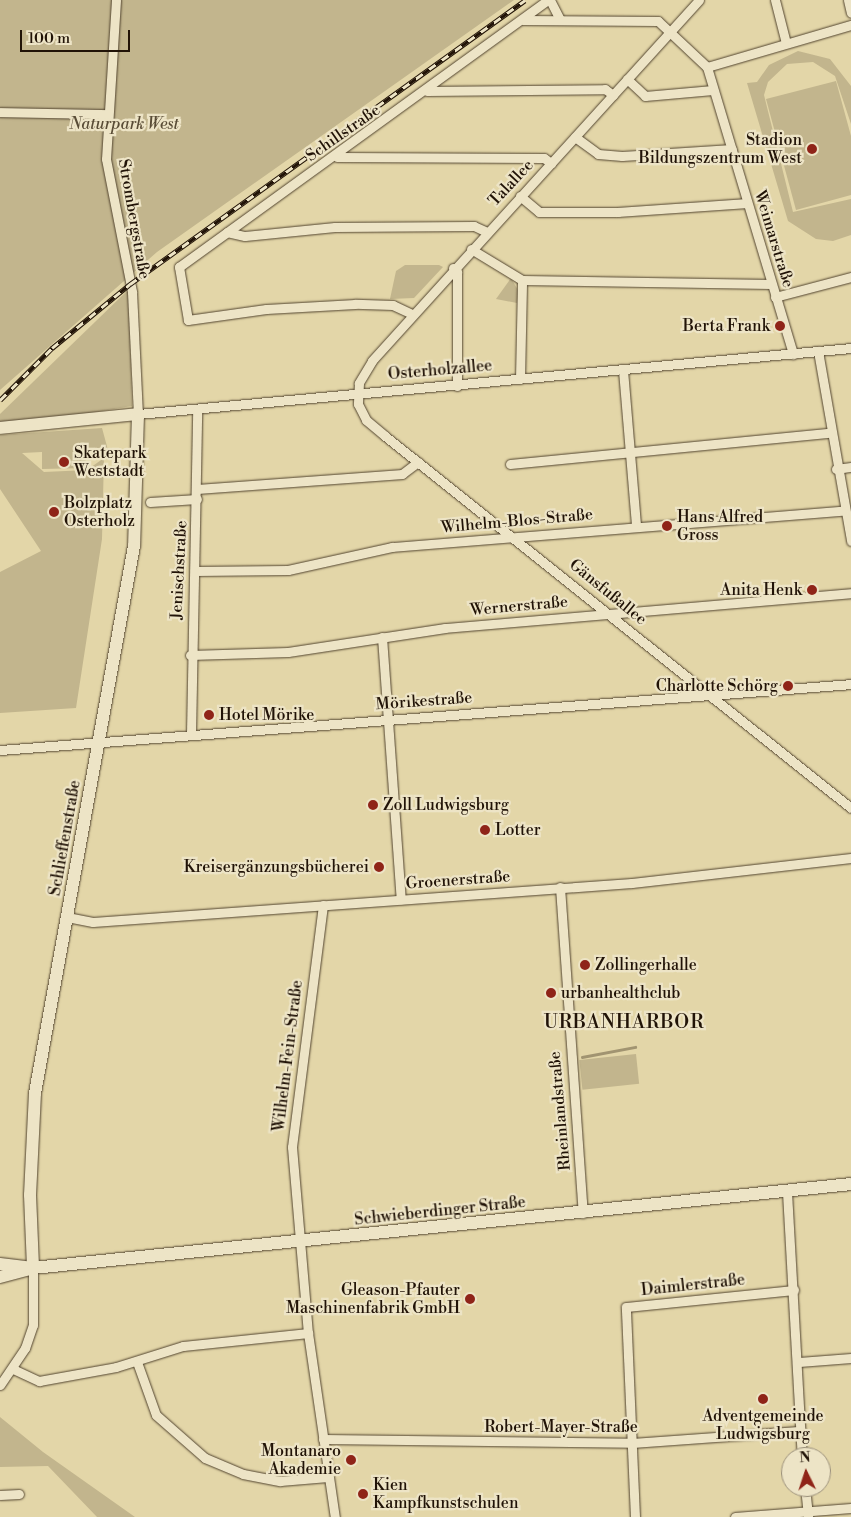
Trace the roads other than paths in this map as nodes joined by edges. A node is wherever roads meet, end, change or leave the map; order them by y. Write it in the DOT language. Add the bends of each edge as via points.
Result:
graph roads {
  1 [pos="116,0"];
  2 [pos="549,0"];
  3 [pos="699,0"];
  4 [pos="775,0"];
  5 [pos="848,0"];
  6 [pos="851,13"];
  7 [pos="523,20"];
  8 [pos="560,20"];
  9 [pos="851,25"];
  10 [pos="671,30"];
  11 [pos="786,43"];
  12 [pos="706,68"];
  13 [pos="627,79"];
  14 [pos="713,90"];
  15 [pos="427,91"];
  16 [pos="613,95"];
  17 [pos="0,112"];
  18 [pos="108,114"];
  19 [pos="575,137"];
  20 [pos="732,149"];
  21 [pos="336,157"];
  22 [pos="551,163"];
  23 [pos="520,196"];
  24 [pos="747,203"];
  25 [pos="227,232"];
  26 [pos="486,232"];
  27 [pos="471,249"];
  28 [pos="453,268"];
  29 [pos="851,277"];
  30 [pos="522,280"];
  31 [pos="771,284"];
  32 [pos="775,297"];
  33 [pos="412,314"];
  34 [pos="851,348"];
  35 [pos="818,351"];
  36 [pos="793,354"];
  37 [pos="623,370"];
  38 [pos="520,379"];
  39 [pos="457,386"];
  40 [pos="357,394"];
  41 [pos="197,408"];
  42 [pos="138,414"];
  43 [pos="0,428"];
  44 [pos="829,432"];
  45 [pos="630,453"];
  46 [pos="418,462"];
  47 [pos="510,464"];
  48 [pos="851,467"];
  49 [pos="836,469"];
  50 [pos="198,494"];
  51 [pos="150,502"];
  52 [pos="844,512"];
  53 [pos="636,526"];
  54 [pos="514,536"];
  55 [pos="851,542"];
  56 [pos="195,571"];
  57 [pos="851,593"];
  58 [pos="611,613"];
  59 [pos="382,637"];
  60 [pos="190,655"];
  61 [pos="851,684"];
  62 [pos="712,696"];
  63 [pos="389,719"];
  64 [pos="191,734"];
  65 [pos="97,740"];
  66 [pos="0,750"];
  67 [pos="851,808"];
  68 [pos="851,858"];
  69 [pos="560,887"];
  70 [pos="401,899"];
  71 [pos="323,905"];
  72 [pos="67,917"];
  73 [pos="851,1184"];
  74 [pos="787,1192"];
  75 [pos="583,1212"];
  76 [pos="300,1242"];
  77 [pos="0,1264"];
  78 [pos="33,1268"];
  79 [pos="0,1277"];
  80 [pos="794,1290"];
  81 [pos="308,1333"];
  82 [pos="851,1358"];
  83 [pos="136,1362"];
  84 [pos="800,1362"];
  85 [pos="13,1369"];
  86 [pos="0,1385"];
  87 [pos="799,1431"];
  88 [pos="323,1439"];
  89 [pos="632,1443"];
  90 [pos="801,1447"];
  91 [pos="328,1477"];
  92 [pos="0,1494"];
  93 [pos="19,1494"];
  94 [pos="806,1497"];
  95 [pos="851,1508"];
  96 [pos="807,1514"];
  97 [pos="335,1517"];
  98 [pos="636,1517"];
  99 [pos="735,1517"];
  1 -- 18 [label="street, Strombergstraße"];
  2 -- 7 [label="street, Schillstraße"];
  2 -- 8 [label="street"];
  3 -- 10 [label="street, Talallee"];
  4 -- 11 [label="street"];
  5 -- 6 [label="street"];
  7 -- 8 [label="street"];
  7 -- 15 [label="street, Schillstraße"];
  8 -- 10 [label="street" via="658,21"];
  9 -- 11 [label="street"];
  10 -- 12 [label="street, Weimarstraße"];
  10 -- 13 [label="street, Talallee"];
  11 -- 12 [label="street"];
  12 -- 14 [label="street, Weimarstraße"];
  13 -- 14 [label="street" via="646,96"];
  13 -- 16 [label="street, Talallee"];
  14 -- 20 [label="street, Weimarstraße"];
  15 -- 16 [label="street" via="605,89"];
  15 -- 21 [label="street, Schillstraße"];
  16 -- 19 [label="street, Talallee"];
  17 -- 18 [label="street"];
  18 -- 42 [label="street, Strombergstraße" via="106,159 132,292"];
  19 -- 20 [label="street" via="598,154 622,156"];
  19 -- 22 [label="street, Talallee"];
  20 -- 24 [label="street, Weimarstraße"];
  21 -- 22 [label="street" via="544,158"];
  21 -- 25 [label="street, Schillstraße"];
  22 -- 23 [label="street, Talallee"];
  23 -- 24 [label="street" via="539,212"];
  23 -- 26 [label="street, Talallee"];
  24 -- 31 [label="street, Weimarstraße"];
  25 -- 26 [label="street" via="245,236 335,227 444,226 474,226"];
  25 -- 33 [label="street, Schillstraße" via="179,267 188,320 266,309 356,304 393,305"];
  26 -- 27 [label="street, Talallee"];
  27 -- 28 [label="street, Talallee"];
  27 -- 30 [label="street"];
  28 -- 33 [label="street, Talallee"];
  28 -- 39 [label="street" via="457,272"];
  29 -- 32 [label="street"];
  30 -- 31 [label="street"];
  30 -- 38 [label="street"];
  31 -- 32 [label="street, Weimarstraße"];
  32 -- 36 [label="street, Weimarstraße"];
  33 -- 40 [label="street, Talallee" via="366,368"];
  34 -- 35 [label="street, Osterholzallee"];
  35 -- 36 [label="street, Osterholzallee"];
  35 -- 44 [label="street"];
  36 -- 37 [label="street, Osterholzallee"];
  37 -- 38 [label="street, Osterholzallee"];
  37 -- 45 [label="street"];
  38 -- 39 [label="street, Osterholzallee"];
  39 -- 40 [label="street, Osterholzallee"];
  40 -- 41 [label="street, Osterholzallee"];
  40 -- 46 [label="street, Gänsfußallee" via="366,420"];
  41 -- 42 [label="street, Osterholzallee"];
  41 -- 50 [label="street, Jenischstraße"];
  42 -- 43 [label="street, Osterholzallee"];
  42 -- 65 [label="street, Schlieffenstraße" via="134,546"];
  44 -- 45 [label="street"];
  44 -- 49 [label="street"];
  45 -- 47 [label="street"];
  45 -- 53 [label="street"];
  46 -- 50 [label="street" via="402,474"];
  46 -- 54 [label="street, Gänsfußallee"];
  48 -- 49 [label="street"];
  49 -- 52 [label="street"];
  50 -- 51 [label="street"];
  50 -- 56 [label="street, Jenischstraße"];
  52 -- 53 [label="street, Wilhelm-Blos-Straße"];
  52 -- 55 [label="street"];
  53 -- 54 [label="street, Wilhelm-Blos-Straße"];
  54 -- 56 [label="street, Wilhelm-Blos-Straße" via="392,547 288,570"];
  54 -- 58 [label="street, Gänsfußallee"];
  56 -- 60 [label="street, Jenischstraße"];
  57 -- 58 [label="street, Wernerstraße"];
  58 -- 59 [label="street, Wernerstraße"];
  58 -- 62 [label="street, Gänsfußallee"];
  59 -- 60 [label="street, Wernerstraße" via="288,652"];
  59 -- 63 [label="street"];
  60 -- 64 [label="street, Jenischstraße"];
  61 -- 62 [label="street, Mörikestraße"];
  62 -- 63 [label="street, Mörikestraße"];
  62 -- 67 [label="street, Gänsfußallee"];
  63 -- 64 [label="street, Mörikestraße"];
  63 -- 70 [label="street"];
  64 -- 65 [label="street, Mörikestraße"];
  65 -- 66 [label="street, Mörikestraße"];
  65 -- 72 [label="street, Schlieffenstraße"];
  68 -- 69 [label="street, Groenerstraße"];
  69 -- 70 [label="street, Groenerstraße"];
  69 -- 75 [label="street, Rheinlandstraße"];
  70 -- 71 [label="street, Groenerstraße"];
  71 -- 72 [label="street, Groenerstraße" via="93,922"];
  71 -- 76 [label="street, Wilhelm-Fein-Straße" via="293,1138"];
  72 -- 78 [label="street, Schlieffenstraße" via="34,1102"];
  73 -- 74 [label="street, Schwieberdinger Straße"];
  74 -- 75 [label="street, Schwieberdinger Straße"];
  74 -- 80 [label="street"];
  75 -- 76 [label="street, Schwieberdinger Straße"];
  76 -- 78 [label="street, Schwieberdinger Straße"];
  76 -- 81 [label="street, Wilhelm-Fein-Straße"];
  77 -- 78 [label="street, Schwieberdinger Straße"];
  78 -- 79 [label="street, Schwieberdinger Straße"];
  78 -- 85 [label="street" via="33,1325"];
  80 -- 84 [label="street"];
  80 -- 89 [label="street, Daimlerstraße" via="626,1307"];
  81 -- 83 [label="street" via="183,1346"];
  81 -- 88 [label="street, Wilhelm-Fein-Straße"];
  82 -- 84 [label="street"];
  83 -- 85 [label="street" via="39,1381"];
  83 -- 91 [label="street" via="156,1415 205,1458 243,1474 280,1481"];
  84 -- 87 [label="street"];
  85 -- 86 [label="street"];
  87 -- 89 [label="street, Robert-Mayer-Straße"];
  87 -- 90 [label="street"];
  88 -- 89 [label="street, Robert-Mayer-Straße"];
  88 -- 91 [label="street, Wilhelm-Fein-Straße"];
  89 -- 98 [label="street, Daimlerstraße"];
  91 -- 97 [label="street, Wilhelm-Fein-Straße"];
  92 -- 93 [label="street"];
  94 -- 96 [label="street"];
  95 -- 96 [label="street"];
  96 -- 99 [label="street"];
}
